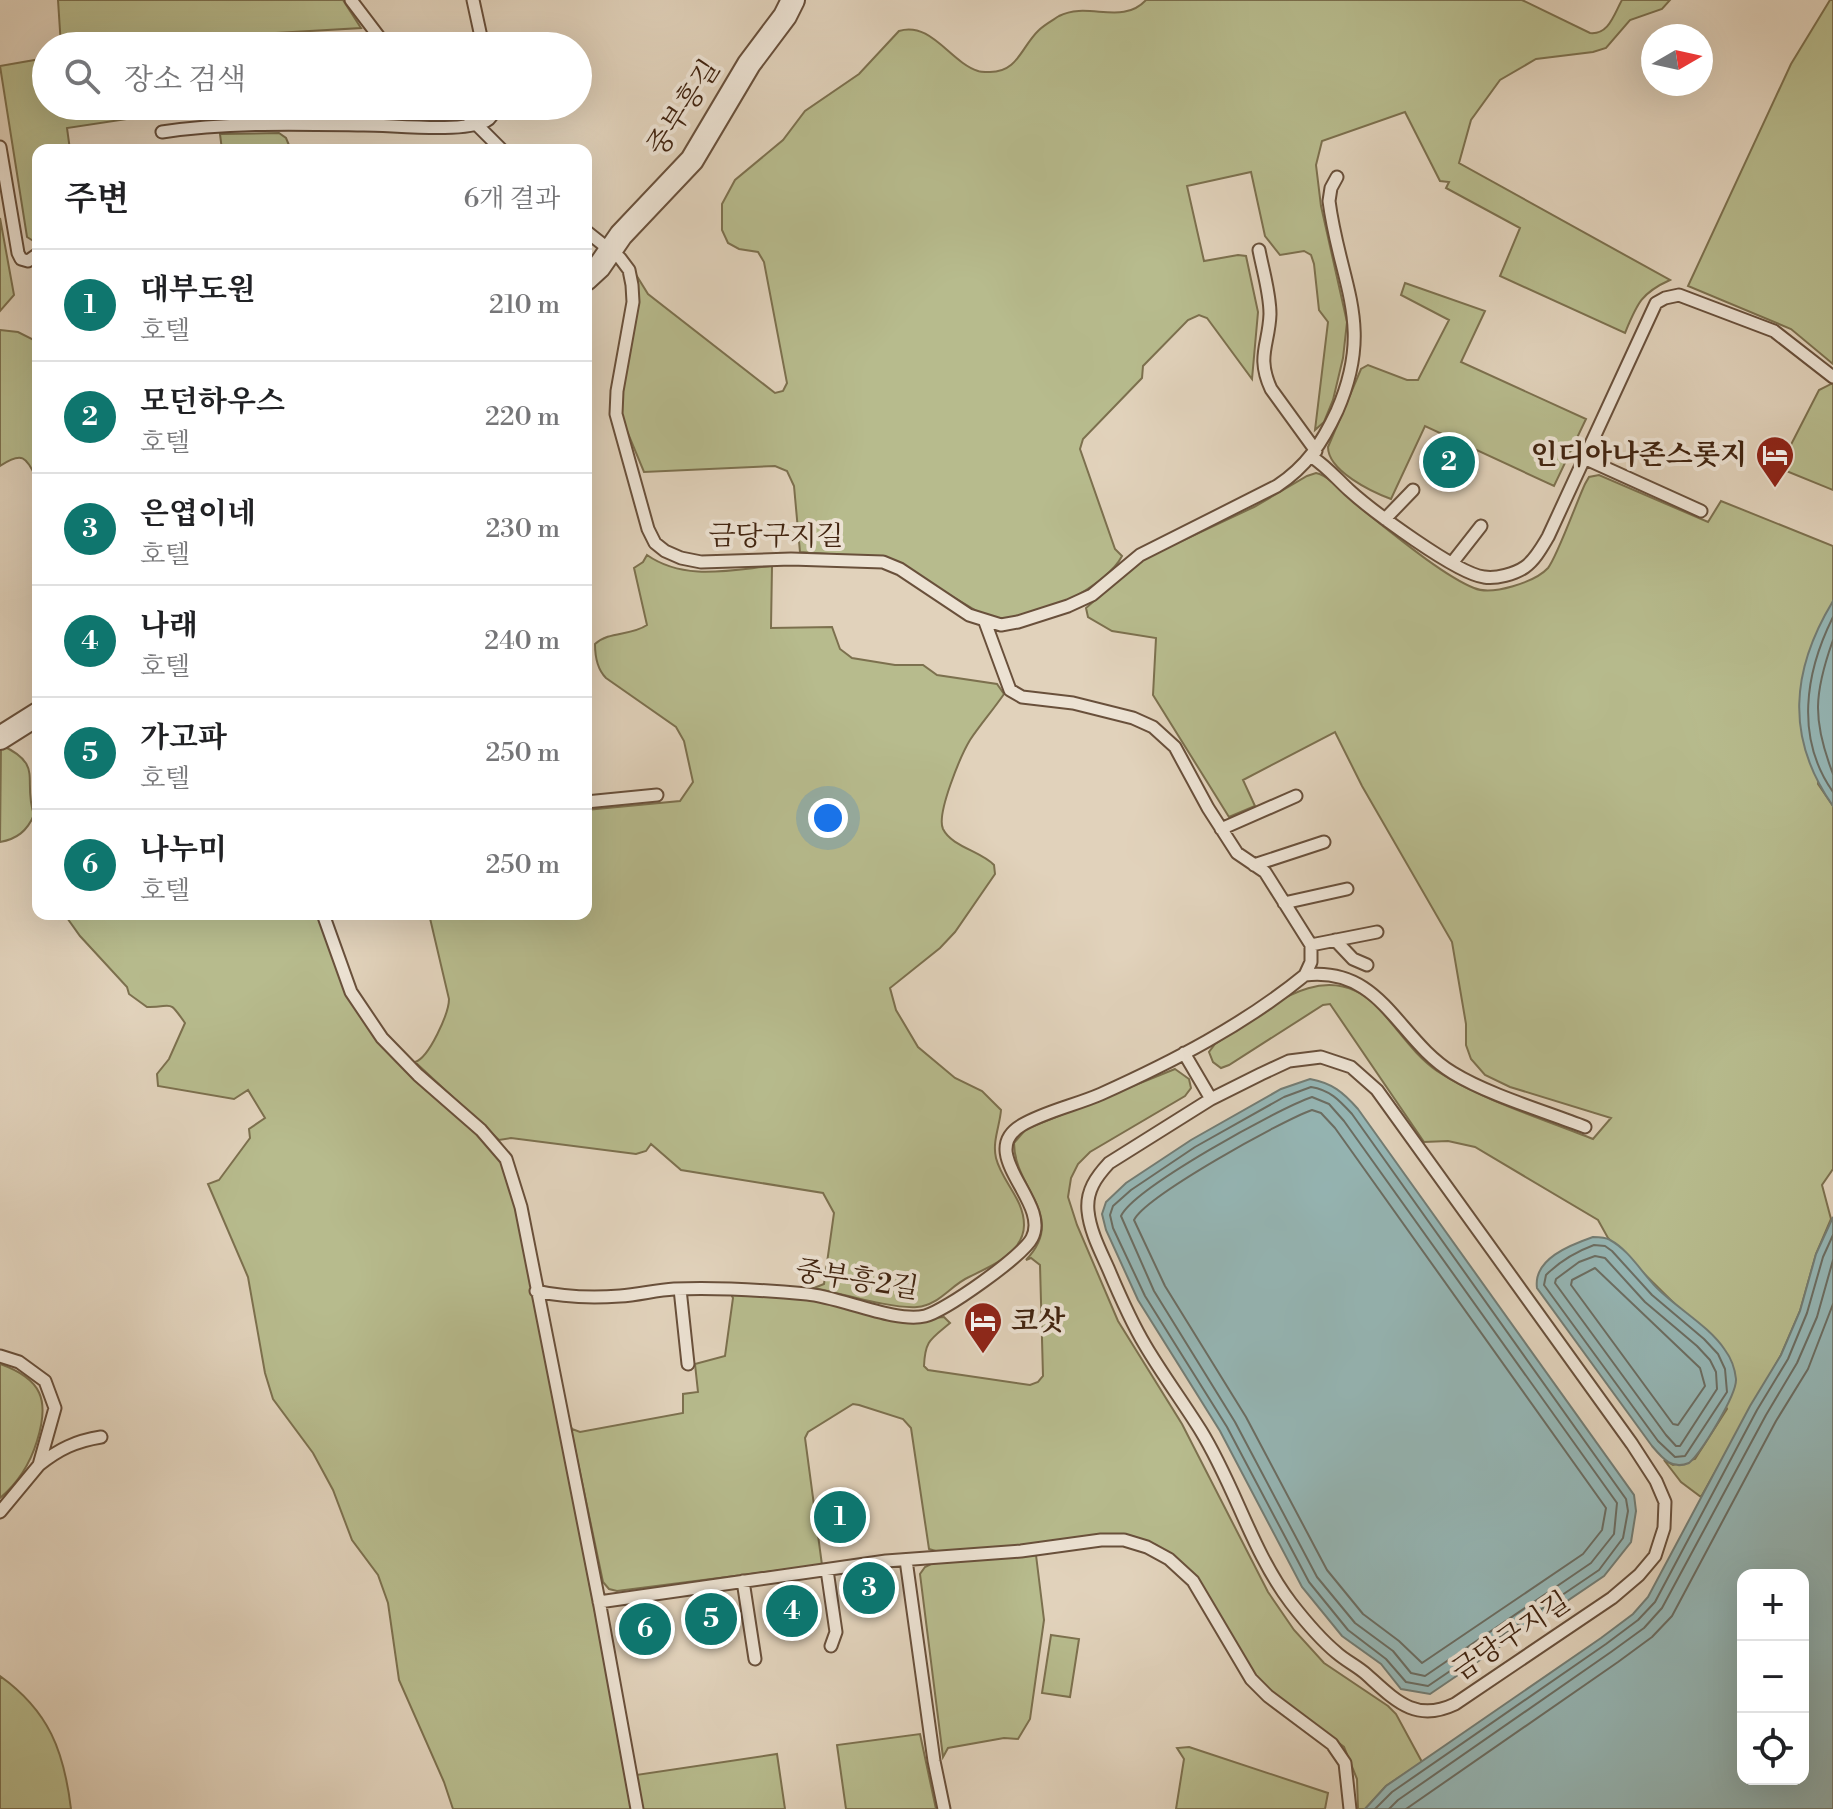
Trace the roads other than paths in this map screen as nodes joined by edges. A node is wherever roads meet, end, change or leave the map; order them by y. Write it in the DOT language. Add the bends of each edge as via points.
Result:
graph roads {
  1 [pos="351,0"];
  2 [pos="473,0"];
  3 [pos="793,0"];
  4 [pos="375,32"];
  5 [pos="480,32"];
  6 [pos="473,120"];
  7 [pos="488,120"];
  8 [pos="476,123"];
  9 [pos="162,132"];
  10 [pos="496,144"];
  11 [pos="0,147"];
  12 [pos="1337,177"];
  13 [pos="592,236"];
  14 [pos="1259,250"];
  15 [pos="610,251"];
  16 [pos="32,258"];
  17 [pos="592,272"];
  18 [pos="1833,377"];
  19 [pos="1314,454"];
  20 [pos="1586,459"];
  21 [pos="1413,490"];
  22 [pos="1701,511"];
  23 [pos="1385,519"];
  24 [pos="1481,526"];
  25 [pos="1452,563"];
  26 [pos="985,622"];
  27 [pos="32,718"];
  28 [pos="0,738"];
  29 [pos="657,795"];
  30 [pos="1296,796"];
  31 [pos="592,801"];
  32 [pos="1221,829"];
  33 [pos="1324,842"];
  34 [pos="1254,865"];
  35 [pos="1347,889"];
  36 [pos="1284,903"];
  37 [pos="325,920"];
  38 [pos="1377,932"];
  39 [pos="1335,940"];
  40 [pos="1311,945"];
  41 [pos="1367,965"];
  42 [pos="1305,975"];
  43 [pos="1184,1053"];
  44 [pos="1211,1099"];
  45 [pos="1585,1127"];
  46 [pos="680,1289"];
  47 [pos="536,1291"];
  48 [pos="0,1356"];
  49 [pos="688,1364"];
  50 [pos="101,1437"];
  51 [pos="39,1465"];
  52 [pos="0,1512"];
  53 [pos="906,1560"];
  54 [pos="827,1570"];
  55 [pos="743,1581"];
  56 [pos="599,1602"];
  57 [pos="831,1646"];
  58 [pos="755,1659"];
  59 [pos="637,1809"];
  60 [pos="944,1809"];
  61 [pos="1350,1809"];
  1 -- 4 [label="lane"];
  2 -- 5 [label="lane"];
  3 -- 15 [label="street, 중부흥길" via="692,160"];
  6 -- 8 [label="lane"];
  7 -- 8 [label="lane"];
  8 -- 9 [label="lane" via="219,125"];
  8 -- 10 [label="lane"];
  11 -- 16 [label="lane" via="18,253 21,259"];
  12 -- 19 [label="lane" via="1329,201 1353,305 1355,356 1347,389"];
  13 -- 15 [label="lane, 금당구지길"];
  14 -- 19 [label="lane" via="1270,303 1263,349 1266,378"];
  15 -- 17 [label="street, 중부흥길"];
  15 -- 26 [label="lane, 금당구지길" via="629,270 632,285 617,422 655,543 701,562 883,562"];
  18 -- 20 [label="lane" via="1774,331 1679,295 1665,298 1649,316"];
  19 -- 23 [label="lane"];
  19 -- 26 [label="lane" via="1277,486 1140,555 1092,595 1018,622"];
  20 -- 22 [label="lane"];
  20 -- 25 [label="lane" via="1548,537 1525,567 1485,578"];
  21 -- 23 [label="lane"];
  23 -- 25 [label="lane"];
  24 -- 25 [label="lane"];
  26 -- 32 [label="lane" via="1010,690 1153,727 1175,747"];
  27 -- 28 [label="street"];
  29 -- 31 [label="lane"];
  30 -- 32 [label="lane"];
  32 -- 34 [label="lane" via="1237,853"];
  33 -- 34 [label="lane"];
  34 -- 36 [label="lane" via="1265,872"];
  35 -- 36 [label="lane"];
  36 -- 40 [label="lane"];
  37 -- 47 [label="lane" via="351,992 382,1038 506,1159"];
  38 -- 39 [label="lane"];
  39 -- 40 [label="lane"];
  39 -- 41 [label="lane"];
  40 -- 42 [label="lane"];
  42 -- 43 [label="lane"];
  42 -- 45 [label="lane" via="1354,981 1384,1003 1432,1058 1454,1074"];
  43 -- 44 [label="lane"];
  43 -- 46 [label="lane, 중부흥2길" via="1022,1125 1009,1136 1006,1152 1036,1220 1033,1236 1022,1252 938,1312 921,1317 812,1295"];
  44 -- 44 [label="lane, 금당구지길" via="1289,1061 1321,1057 1351,1067 1377,1090 1656,1481 1665,1502 1655,1556 1639,1575 1440,1711 1405,1706 1337,1654 1291,1603 1203,1435 1145,1346 1095,1238 1087,1196 1096,1177 1109,1163"];
  46 -- 47 [label="lane, 중부흥2길" via="586,1297"];
  46 -- 49 [label="lane"];
  47 -- 56 [label="lane"];
  48 -- 51 [label="lane" via="45,1381 55,1408"];
  50 -- 51 [label="lane" via="58,1450"];
  51 -- 52 [label="lane"];
  53 -- 54 [label="lane"];
  53 -- 60 [label="lane"];
  53 -- 61 [label="lane" via="1101,1540 1124,1540 1169,1559 1193,1581 1251,1679 1332,1744 1345,1763"];
  54 -- 55 [label="lane"];
  54 -- 57 [label="lane" via="836,1632"];
  55 -- 56 [label="lane"];
  55 -- 58 [label="lane"];
  56 -- 59 [label="lane"];
}
